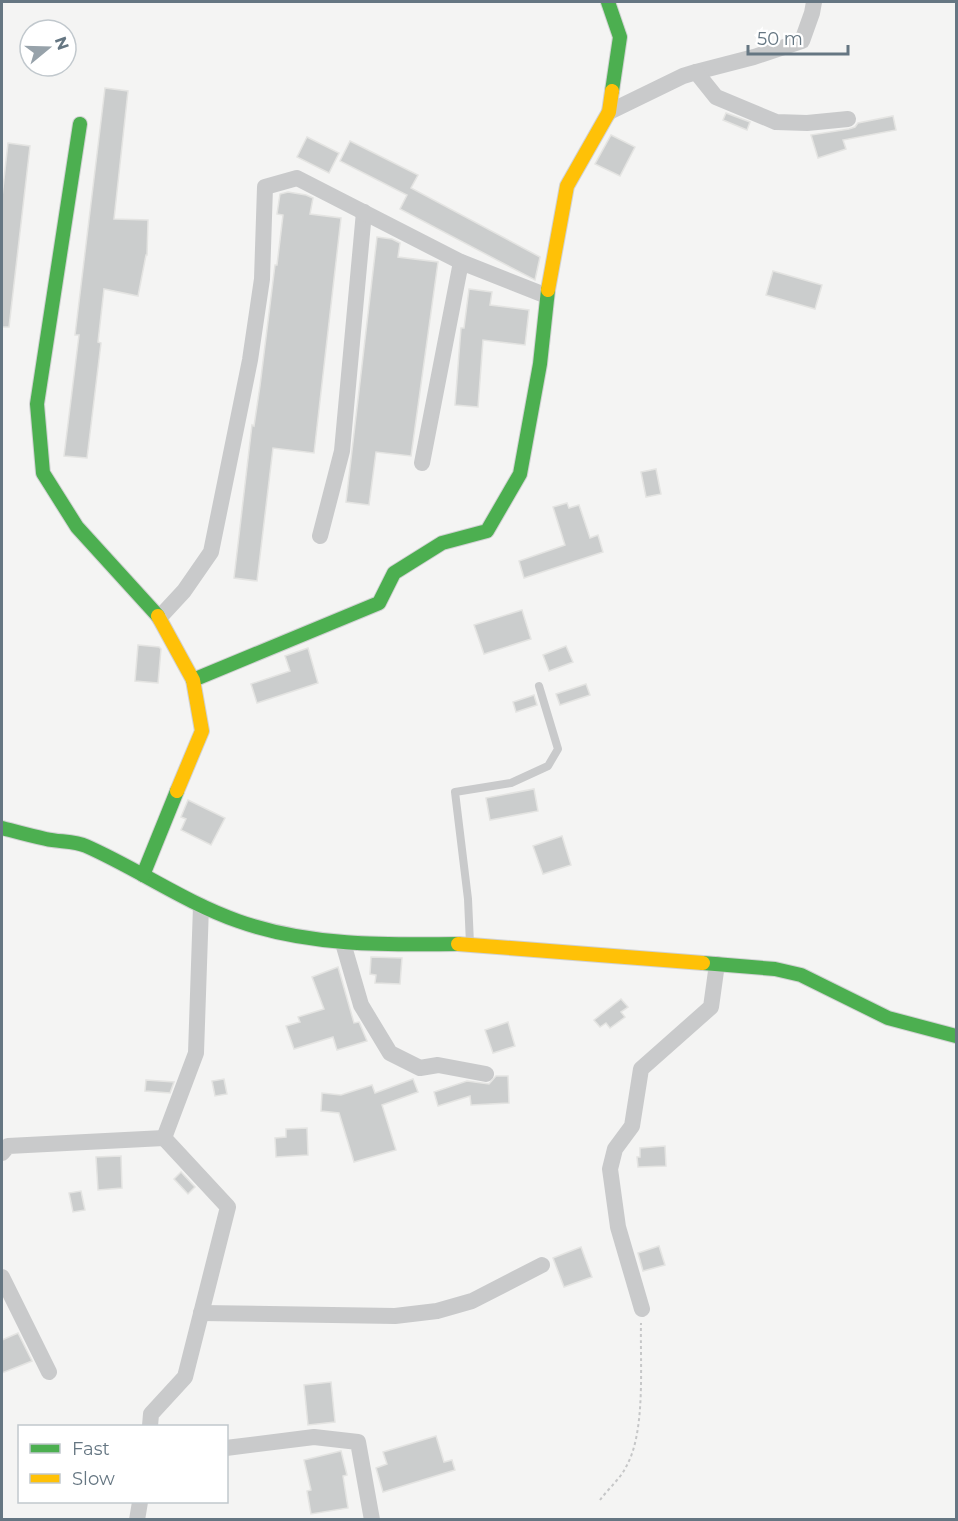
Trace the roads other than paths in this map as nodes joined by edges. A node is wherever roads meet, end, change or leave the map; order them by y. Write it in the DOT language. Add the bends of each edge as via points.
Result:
graph roads {
  1 [pos="608,2"];
  2 [pos="814,2"];
  3 [pos="696,72"];
  4 [pos="609,112"];
  5 [pos="848,118"];
  6 [pos="80,124"];
  7 [pos="364,212"];
  8 [pos="461,262"];
  9 [pos="547,296"];
  10 [pos="422,463"];
  11 [pos="320,536"];
  12 [pos="159,618"];
  13 [pos="193,680"];
  14 [pos="539,687"];
  15 [pos="2,828"];
  16 [pos="143,875"];
  17 [pos="201,906"];
  18 [pos="343,943"];
  19 [pos="470,944"];
  20 [pos="717,964"];
  21 [pos="957,1036"];
  22 [pos="486,1074"];
  23 [pos="164,1138"];
  24 [pos="2,1153"];
  25 [pos="542,1265"];
  26 [pos="2,1277"];
  27 [pos="642,1309"];
  28 [pos="201,1313"];
  29 [pos="49,1372"];
  30 [pos="150,1425"];
  31 [pos="228,1448"];
  32 [pos="140,1503"];
  33 [pos="137,1520"];
  34 [pos="372,1520"];
  1 -- 4 [label="street" via="620,37"];
  2 -- 3 [label="street" via="802,41"];
  3 -- 4 [label="street"];
  3 -- 5 [label="street" via="716,97 776,122"];
  4 -- 9 [label="street" via="567,186"];
  6 -- 12 [label="street" via="37,404 43,473 77,527"];
  7 -- 8 [label="street"];
  7 -- 11 [label="street" via="342,451"];
  7 -- 12 [label="street" via="297,178 265,187 262,279 252,348 211,552"];
  8 -- 9 [label="street"];
  8 -- 10 [label="street"];
  9 -- 13 [label="street" via="540,364 520,474 487,531 442,543 394,573 379,603"];
  12 -- 13 [label="street"];
  13 -- 16 [label="street" via="202,731"];
  14 -- 19 [label="lane" via="558,749 548,766 511,783 455,792"];
  15 -- 16 [label="street" via="84,845"];
  16 -- 17 [label="street"];
  17 -- 18 [label="street" via="268,930"];
  17 -- 23 [label="street" via="196,1053"];
  18 -- 19 [label="street"];
  18 -- 22 [label="street" via="361,1005 390,1053 420,1068 438,1065"];
  19 -- 20 [label="street"];
  20 -- 21 [label="street" via="801,975 888,1018"];
  20 -- 27 [label="street" via="711,1007 641,1069 632,1126 615,1149 610,1169 618,1227"];
  23 -- 24 [label="street" via="8,1146"];
  23 -- 28 [label="street" via="228,1207"];
  25 -- 28 [label="street" via="472,1301 437,1311 395,1316"];
  26 -- 29 [label="street"];
  28 -- 30 [label="street" via="185,1377 151,1414"];
  31 -- 34 [label="street" via="314,1437 358,1442"];
  32 -- 33 [label="street"];
}
